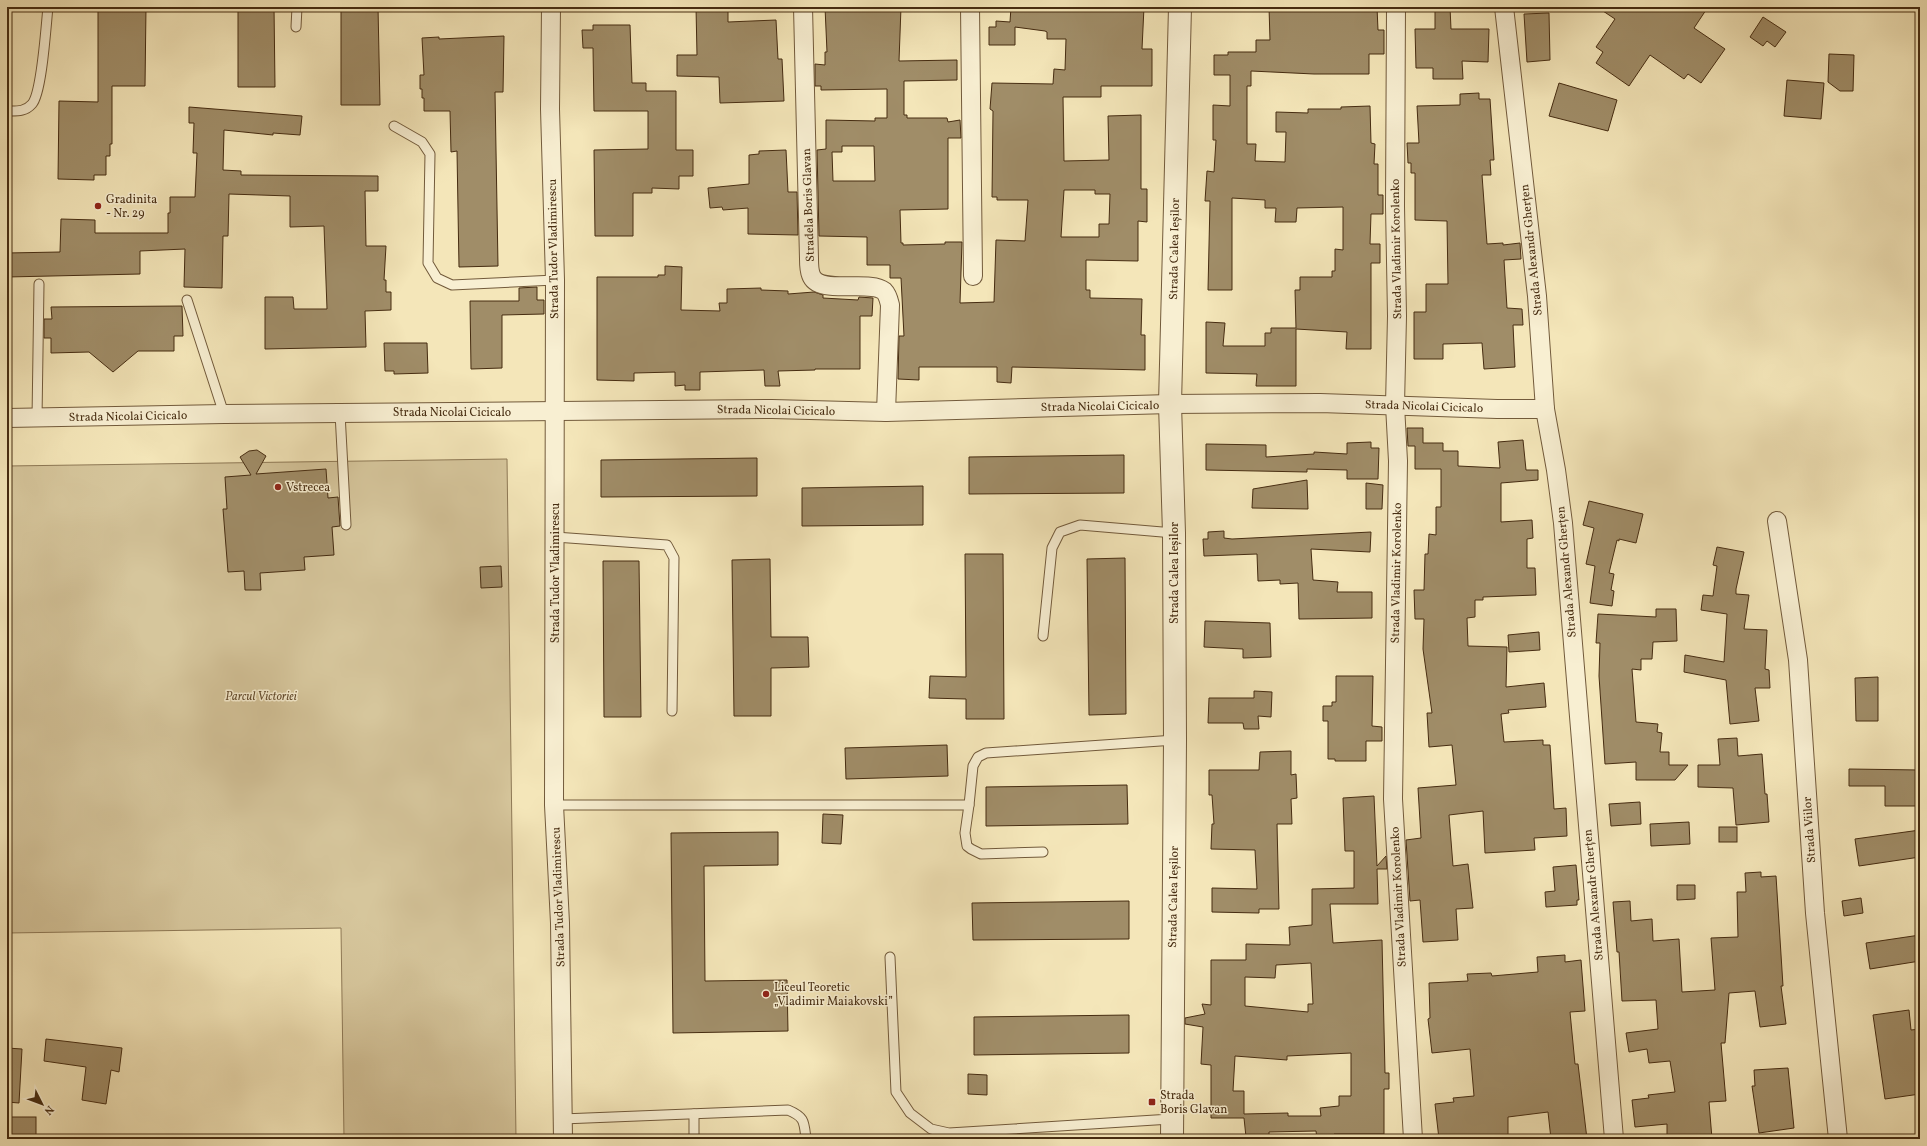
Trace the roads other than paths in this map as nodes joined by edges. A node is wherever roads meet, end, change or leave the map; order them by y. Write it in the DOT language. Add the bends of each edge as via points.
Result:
graph roads {
  1 [pos="48,7"];
  2 [pos="297,7"];
  3 [pos="551,7"];
  4 [pos="803,7"];
  5 [pos="970,7"];
  6 [pos="1180,7"];
  7 [pos="1396,7"];
  8 [pos="1504,7"];
  9 [pos="296,27"];
  10 [pos="7,111"];
  11 [pos="394,126"];
  12 [pos="973,276"];
  13 [pos="555,280"];
  14 [pos="39,284"];
  15 [pos="187,300"];
  16 [pos="1170,404"];
  17 [pos="1395,405"];
  18 [pos="1545,409"];
  19 [pos="554,412"];
  20 [pos="886,412"];
  21 [pos="340,413"];
  22 [pos="224,414"];
  23 [pos="7,418"];
  24 [pos="36,418"];
  25 [pos="1777,521"];
  26 [pos="346,525"];
  27 [pos="1174,533"];
  28 [pos="555,537"];
  29 [pos="1043,636"];
  30 [pos="672,711"];
  31 [pos="1175,740"];
  32 [pos="554,805"];
  33 [pos="969,805"];
  34 [pos="1043,852"];
  35 [pos="890,957"];
  36 [pos="694,1114"];
  37 [pos="562,1119"];
  38 [pos="1171,1129"];
  39 [pos="563,1139"];
  40 [pos="694,1139"];
  41 [pos="806,1139"];
  42 [pos="1413,1139"];
  43 [pos="1614,1139"];
  44 [pos="1838,1139"];
  1 -- 10 [label="lane" via="39,87 34,103 22,111"];
  2 -- 9 [label="lane"];
  3 -- 13 [label="street, Strada Tudor Vladimirescu" via="550,109"];
  4 -- 20 [label="street, Stradela Boris Glavan" via="811,276 816,282 826,286 875,288 888,295 890,305"];
  5 -- 12 [label="street"];
  6 -- 16 [label="street, Strada Calea Ieșilor"];
  7 -- 17 [label="street, Strada Vladimir Korolenko"];
  8 -- 18 [label="street, Strada Alexandr Gherțen" via="1537,296"];
  11 -- 13 [label="lane" via="422,142 430,154 428,263 437,278 452,285"];
  13 -- 19 [label="street, Strada Tudor Vladimirescu"];
  14 -- 24 [label="lane"];
  15 -- 22 [label="lane"];
  16 -- 17 [label="street, Strada Nicolai Cicicalo"];
  16 -- 20 [label="street, Strada Nicolai Cicicalo"];
  16 -- 27 [label="street, Strada Calea Ieșilor"];
  17 -- 18 [label="street, Strada Nicolai Cicicalo"];
  17 -- 42 [label="street, Strada Vladimir Korolenko" via="1398,461 1393,799"];
  18 -- 43 [label="street, Strada Alexandr Gherțen" via="1563,523"];
  19 -- 20 [label="street, Strada Nicolai Cicicalo" via="772,409"];
  19 -- 21 [label="street, Strada Nicolai Cicicalo"];
  19 -- 28 [label="street, Strada Tudor Vladimirescu"];
  21 -- 22 [label="street, Strada Nicolai Cicicalo"];
  21 -- 26 [label="lane"];
  22 -- 24 [label="street, Strada Nicolai Cicicalo"];
  23 -- 24 [label="street, Strada Nicolai Cicicalo"];
  25 -- 44 [label="street, Strada Viilor" via="1798,660 1815,913"];
  27 -- 29 [label="lane" via="1080,525 1060,532 1052,548"];
  27 -- 31 [label="street, Strada Calea Ieșilor"];
  28 -- 30 [label="lane" via="667,545 674,558"];
  28 -- 32 [label="street, Strada Tudor Vladimirescu"];
  31 -- 33 [label="lane" via="986,753 978,756 973,766"];
  31 -- 38 [label="street, Strada Calea Ieșilor"];
  32 -- 33 [label="lane"];
  32 -- 37 [label="street, Strada Tudor Vladimirescu" via="560,923"];
  33 -- 34 [label="lane" via="965,833 967,846 971,849 981,854"];
  35 -- 38 [label="lane" via="896,1092 910,1113 931,1129 949,1133"];
  36 -- 37 [label="lane"];
  36 -- 40 [label="lane"];
  36 -- 41 [label="lane" via="788,1110 804,1120"];
  37 -- 39 [label="street, Strada Tudor Vladimirescu"];
}
